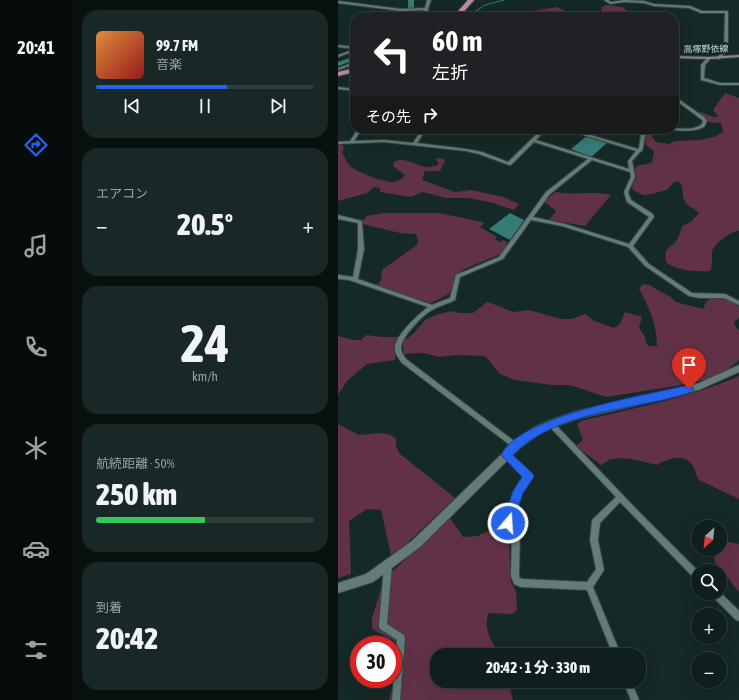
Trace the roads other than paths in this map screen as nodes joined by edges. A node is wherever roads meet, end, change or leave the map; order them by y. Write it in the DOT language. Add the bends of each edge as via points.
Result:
graph roads {
  1 [pos="429,0"];
  2 [pos="471,0"];
  3 [pos="606,0"];
  4 [pos="338,2"];
  5 [pos="349,2"];
  6 [pos="425,9"];
  7 [pos="402,10"];
  8 [pos="426,12"];
  9 [pos="460,12"];
  10 [pos="338,46"];
  11 [pos="350,48"];
  12 [pos="350,51"];
  13 [pos="338,56"];
  14 [pos="739,56"];
  15 [pos="679,57"];
  16 [pos="709,58"];
  17 [pos="719,58"];
  18 [pos="350,65"];
  19 [pos="338,69"];
  20 [pos="350,71"];
  21 [pos="338,74"];
  22 [pos="739,84"];
  23 [pos="338,88"];
  24 [pos="350,89"];
  25 [pos="679,101"];
  26 [pos="679,129"];
  27 [pos="357,134"];
  28 [pos="421,134"];
  29 [pos="539,134"];
  30 [pos="643,134"];
  31 [pos="585,135"];
  32 [pos="532,140"];
  33 [pos="338,143"];
  34 [pos="351,143"];
  35 [pos="414,144"];
  36 [pos="640,151"];
  37 [pos="591,159"];
  38 [pos="632,171"];
  39 [pos="338,218"];
  40 [pos="529,218"];
  41 [pos="630,246"];
  42 [pos="338,277"];
  43 [pos="354,280"];
  44 [pos="739,303"];
  45 [pos="433,307"];
  46 [pos="739,368"];
  47 [pos="551,424"];
  48 [pos="516,446"];
  49 [pos="506,455"];
  50 [pos="621,497"];
  51 [pos="388,565"];
  52 [pos="691,569"];
  53 [pos="589,586"];
  54 [pos="338,588"];
  55 [pos="722,600"];
  56 [pos="739,617"];
  57 [pos="614,648"];
  58 [pos="630,688"];
  59 [pos="396,700"];
  60 [pos="635,700"];
  1 -- 6 [label="street"];
  2 -- 9 [label="main road"];
  3 -- 17 [label="street" via="610,3 644,2 690,7 701,12 727,12 726,49"];
  4 -- 5 [label="street"];
  5 -- 7 [label="street"];
  6 -- 7 [label="street"];
  6 -- 8 [label="street"];
  10 -- 11 [label="street"];
  12 -- 13 [label="street"];
  14 -- 17 [label="main road, 高塚野依線"];
  15 -- 16 [label="main road, 高塚野依線"];
  16 -- 17 [label="main road, 高塚野依線"];
  16 -- 22 [label="street" via="703,65 702,79 720,84"];
  18 -- 19 [label="street"];
  20 -- 21 [label="main road"];
  23 -- 24 [label="street"];
  25 -- 26 [label="street" via="705,121 703,126 696,129"];
  27 -- 34 [label="street"];
  28 -- 35 [label="street"];
  29 -- 32 [label="street"];
  30 -- 36 [label="street"];
  31 -- 36 [label="street"];
  32 -- 35 [label="street" via="509,164 466,150"];
  32 -- 37 [label="street"];
  33 -- 34 [label="street"];
  34 -- 35 [label="street" via="384,141"];
  36 -- 38 [label="street" via="630,161"];
  37 -- 38 [label="street"];
  37 -- 40 [label="street" via="548,193"];
  38 -- 41 [label="street" via="626,192 629,201 652,217"];
  39 -- 43 [label="street" via="360,222 361,250"];
  40 -- 41 [label="street" via="563,225"];
  40 -- 45 [label="street" via="501,258 458,276 453,299"];
  41 -- 44 [label="street" via="647,265 691,295 725,296"];
  42 -- 43 [label="street"];
  43 -- 45 [label="street"];
  45 -- 48 [label="street" via="400,339 400,355 404,361"];
  46 -- 47 [label="street" via="701,386"];
  47 -- 48 [label="street" via="536,431"];
  47 -- 50 [label="street"];
  48 -- 49 [label="street"];
  49 -- 51 [label="street" via="416,544"];
  49 -- 53 [label="street" via="529,477 519,491 508,523 516,529 516,581"];
  50 -- 52 [label="street"];
  50 -- 53 [label="street" via="596,521 594,540 600,570"];
  51 -- 54 [label="street" via="369,578"];
  51 -- 59 [label="street" via="383,626 401,638"];
  53 -- 57 [label="street"];
  55 -- 56 [label="street"];
  58 -- 60 [label="street"];
}
